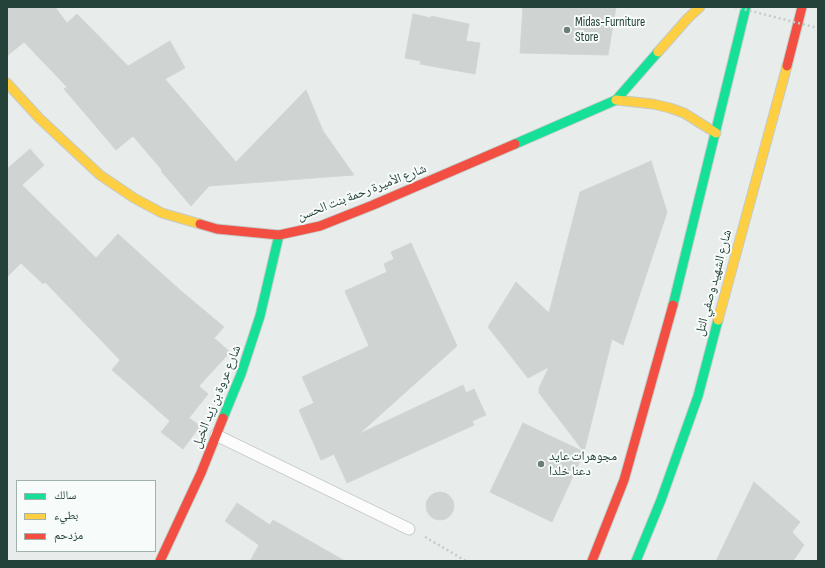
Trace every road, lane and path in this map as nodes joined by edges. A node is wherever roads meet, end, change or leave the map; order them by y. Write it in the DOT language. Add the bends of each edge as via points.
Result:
graph roads {
  1 [pos="700,7"];
  2 [pos="735,7"];
  3 [pos="746,7"];
  4 [pos="802,7"];
  5 [pos="818,28"];
  6 [pos="7,83"];
  7 [pos="616,100"];
  8 [pos="716,133"];
  9 [pos="279,235"];
  10 [pos="216,435"];
  11 [pos="409,529"];
  12 [pos="160,561"];
  13 [pos="466,561"];
  14 [pos="592,561"];
  15 [pos="636,561"];
  1 -- 7 [label="street, شارع الأميرة رحمة بنت الحسن"];
  2 -- 5 [label="path, bridge"];
  3 -- 8 [label="street"];
  4 -- 15 [label="street, شارع الشهيد وصفي التل" via="698,396"];
  6 -- 9 [label="street, شارع الأميرة رحمة بنت الحسن" via="75,153 100,175 134,198 162,213 210,227"];
  7 -- 8 [label="street, شارع الأميرة رحمة بنت الحسن" via="670,108 684,113"];
  7 -- 9 [label="street, شارع الأميرة رحمة بنت الحسن" via="373,205 320,226"];
  8 -- 14 [label="street" via="681,277 624,480"];
  9 -- 10 [label="street, شارع عروة بن زيد الخيل" via="253,341"];
  10 -- 11 [label="lane"];
  10 -- 12 [label="street, شارع عروة بن زيد الخيل"];
  11 -- 13 [label="path"];
}
